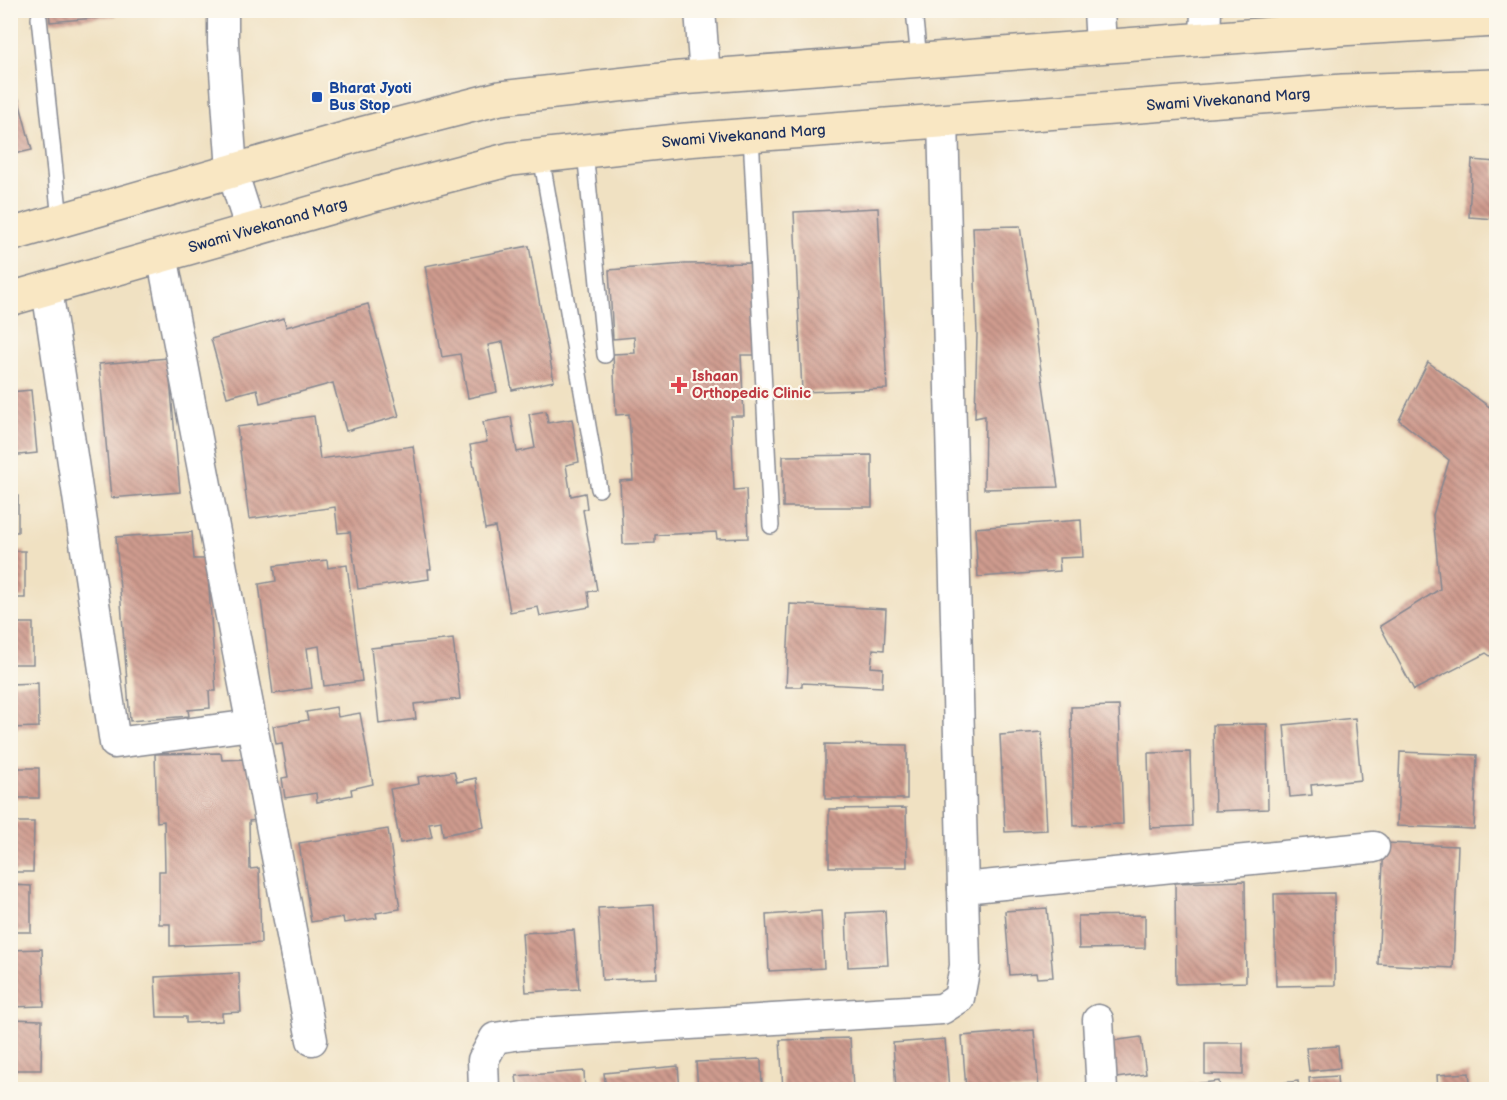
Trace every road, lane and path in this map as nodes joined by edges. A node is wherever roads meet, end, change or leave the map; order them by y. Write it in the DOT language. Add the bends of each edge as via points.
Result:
graph roads {
  1 [pos="223,10"];
  2 [pos="700,10"];
  3 [pos="914,10"];
  4 [pos="1099,10"];
  5 [pos="1486,17"];
  6 [pos="39,18"];
  7 [pos="1373,19"];
  8 [pos="1206,24"];
  9 [pos="1101,46"];
  10 [pos="920,60"];
  11 [pos="705,76"];
  12 [pos="1497,86"];
  13 [pos="943,120"];
  14 [pos="751,135"];
  15 [pos="585,151"];
  16 [pos="541,156"];
  17 [pos="232,171"];
  18 [pos="60,220"];
  19 [pos="251,230"];
  20 [pos="10,235"];
  21 [pos="162,255"];
  22 [pos="47,289"];
  23 [pos="10,299"];
  24 [pos="605,355"];
  25 [pos="599,489"];
  26 [pos="771,526"];
  27 [pos="252,724"];
  28 [pos="1374,847"];
  29 [pos="963,888"];
  30 [pos="1098,1020"];
  31 [pos="312,1040"];
  32 [pos="484,1089"];
  33 [pos="1102,1089"];
  1 -- 17 [label="street"];
  2 -- 11 [label="street"];
  3 -- 10 [label="lane"];
  4 -- 9 [label="street"];
  5 -- 7 [label="main road"];
  6 -- 18 [label="lane"];
  7 -- 8 [label="main road"];
  8 -- 9 [label="main road"];
  9 -- 10 [label="main road"];
  10 -- 11 [label="main road"];
  11 -- 17 [label="main road" via="500,98"];
  12 -- 13 [label="main road, Swami Vivekanand Marg" via="1343,91"];
  13 -- 14 [label="main road, Swami Vivekanand Marg"];
  13 -- 29 [label="street"];
  14 -- 15 [label="main road, Swami Vivekanand Marg"];
  14 -- 26 [label="lane"];
  15 -- 16 [label="main road, Swami Vivekanand Marg"];
  15 -- 24 [label="lane"];
  16 -- 19 [label="main road, Swami Vivekanand Marg" via="511,159"];
  16 -- 25 [label="lane"];
  17 -- 18 [label="main road"];
  17 -- 19 [label="street"];
  18 -- 20 [label="main road"];
  19 -- 21 [label="main road, Swami Vivekanand Marg"];
  21 -- 22 [label="main road, Swami Vivekanand Marg"];
  21 -- 27 [label="street"];
  22 -- 23 [label="main road, Swami Vivekanand Marg"];
  22 -- 27 [label="street" via="115,743"];
  27 -- 31 [label="street"];
  28 -- 29 [label="street"];
  29 -- 32 [label="street" via="965,966 959,998 942,1009 495,1038 483,1060"];
  30 -- 33 [label="street"];
}
